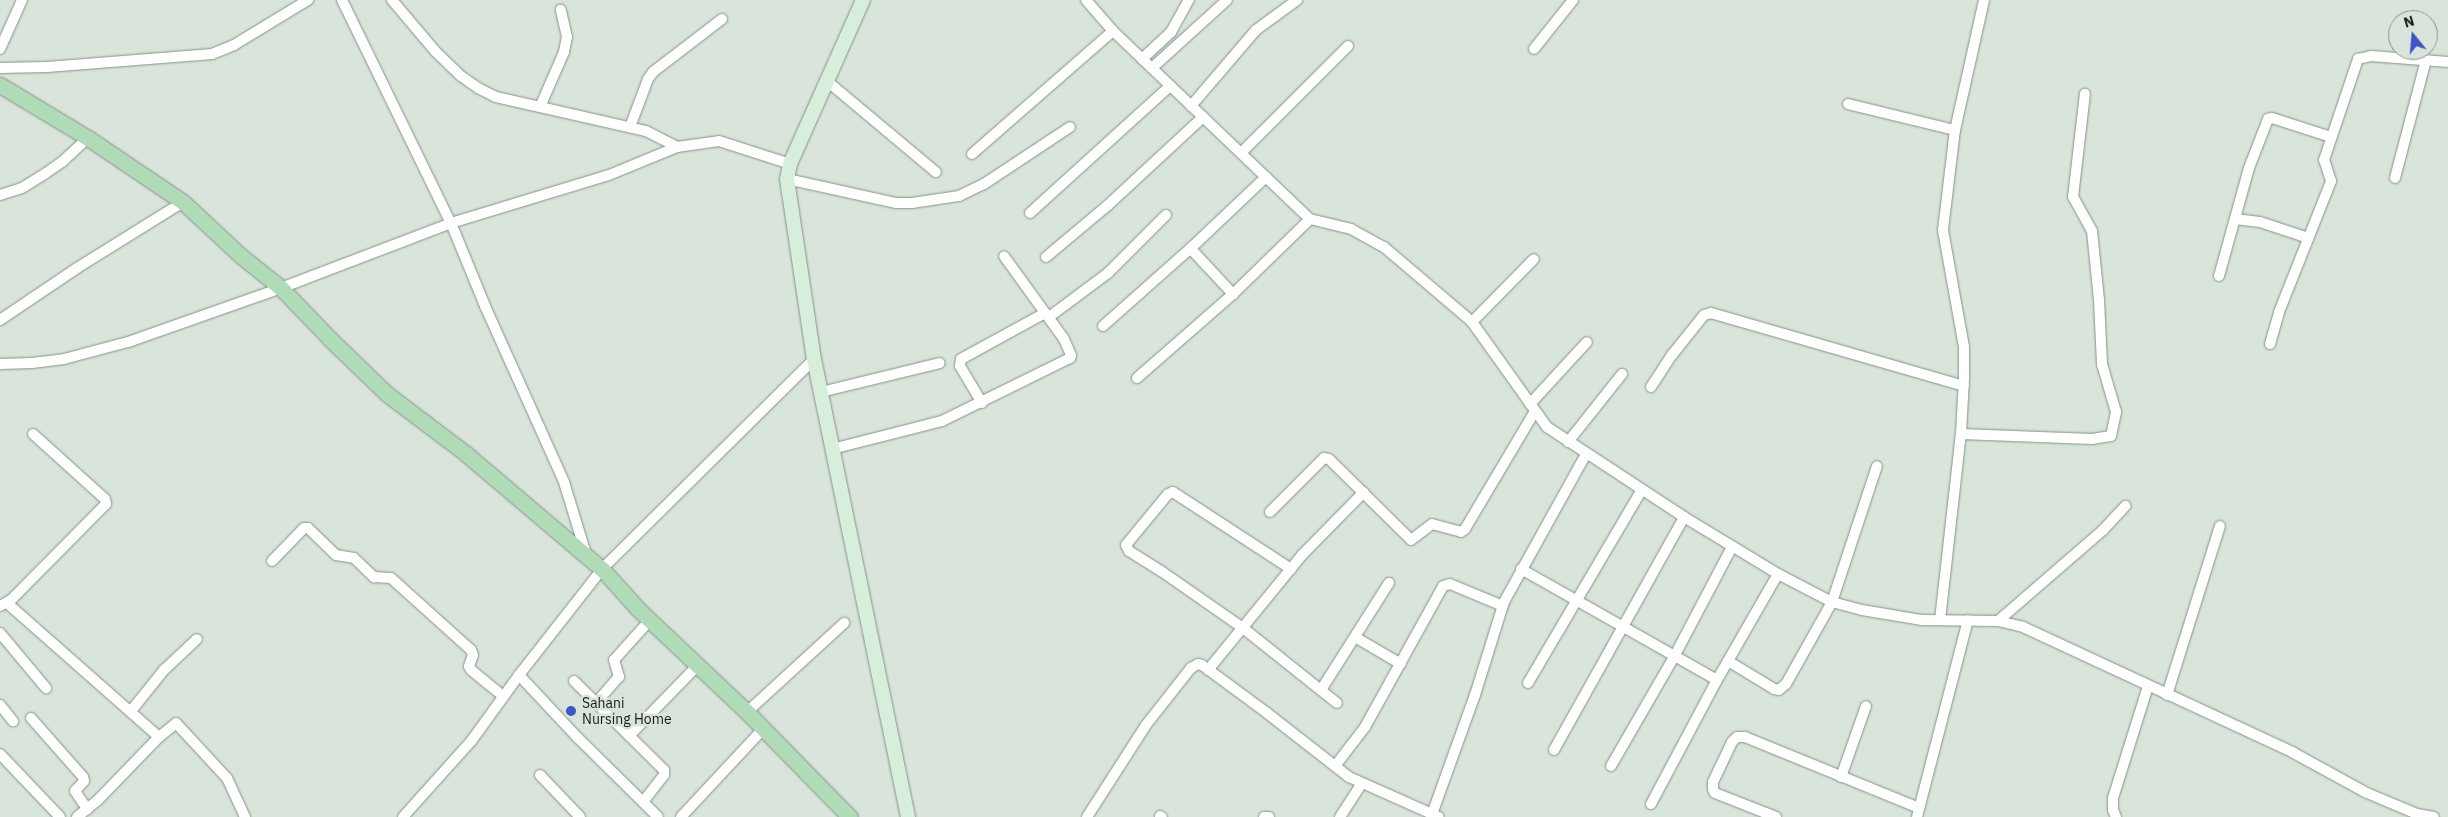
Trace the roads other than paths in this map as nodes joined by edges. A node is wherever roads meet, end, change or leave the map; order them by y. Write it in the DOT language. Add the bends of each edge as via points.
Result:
graph roads {
  1 [pos="22,0"];
  2 [pos="308,0"];
  3 [pos="342,0"];
  4 [pos="392,0"];
  5 [pos="863,0"];
  6 [pos="1086,0"];
  7 [pos="1189,0"];
  8 [pos="1227,0"];
  9 [pos="1297,0"];
  10 [pos="1573,0"];
  11 [pos="1984,0"];
  12 [pos="561,10"];
  13 [pos="722,19"];
  14 [pos="1112,31"];
  15 [pos="1348,46"];
  16 [pos="0,49"];
  17 [pos="1534,49"];
  18 [pos="2388,57"];
  19 [pos="1142,59"];
  20 [pos="2426,60"];
  21 [pos="2448,62"];
  22 [pos="0,68"];
  23 [pos="1152,68"];
  24 [pos="827,81"];
  25 [pos="0,85"];
  26 [pos="1170,86"];
  27 [pos="2085,94"];
  28 [pos="1848,104"];
  29 [pos="1191,106"];
  30 [pos="540,107"];
  31 [pos="1203,117"];
  32 [pos="630,127"];
  33 [pos="1070,127"];
  34 [pos="1955,130"];
  35 [pos="2331,137"];
  36 [pos="88,138"];
  37 [pos="677,147"];
  38 [pos="1242,152"];
  39 [pos="972,154"];
  40 [pos="790,164"];
  41 [pos="936,172"];
  42 [pos="1266,177"];
  43 [pos="2395,178"];
  44 [pos="787,179"];
  45 [pos="0,195"];
  46 [pos="183,202"];
  47 [pos="1030,213"];
  48 [pos="1166,215"];
  49 [pos="1310,219"];
  50 [pos="2235,219"];
  51 [pos="451,222"];
  52 [pos="2308,238"];
  53 [pos="1191,248"];
  54 [pos="1004,256"];
  55 [pos="1046,258"];
  56 [pos="1534,259"];
  57 [pos="2219,276"];
  58 [pos="281,288"];
  59 [pos="1233,294"];
  60 [pos="1047,315"];
  61 [pos="0,320"];
  62 [pos="1472,322"];
  63 [pos="1103,326"];
  64 [pos="1587,342"];
  65 [pos="2270,344"];
  66 [pos="814,359"];
  67 [pos="940,363"];
  68 [pos="0,364"];
  69 [pos="1622,374"];
  70 [pos="1137,378"];
  71 [pos="1964,386"];
  72 [pos="1651,387"];
  73 [pos="820,392"];
  74 [pos="982,403"];
  75 [pos="1533,407"];
  76 [pos="33,434"];
  77 [pos="1961,434"];
  78 [pos="1568,442"];
  79 [pos="832,449"];
  80 [pos="1586,454"];
  81 [pos="1876,466"];
  82 [pos="1641,491"];
  83 [pos="1364,492"];
  84 [pos="2125,506"];
  85 [pos="1270,512"];
  86 [pos="1684,517"];
  87 [pos="2220,526"];
  88 [pos="1732,547"];
  89 [pos="586,554"];
  90 [pos="272,561"];
  91 [pos="602,568"];
  92 [pos="1291,569"];
  93 [pos="1521,569"];
  94 [pos="1778,574"];
  95 [pos="1389,583"];
  96 [pos="1577,599"];
  97 [pos="1832,602"];
  98 [pos="4,605"];
  99 [pos="1502,606"];
  100 [pos="650,620"];
  101 [pos="1940,620"];
  102 [pos="1968,620"];
  103 [pos="1998,620"];
  104 [pos="844,623"];
  105 [pos="1621,626"];
  106 [pos="1243,628"];
  107 [pos="0,633"];
  108 [pos="1355,637"];
  109 [pos="197,639"];
  110 [pos="1674,655"];
  111 [pos="1728,661"];
  112 [pos="1401,664"];
  113 [pos="697,666"];
  114 [pos="1208,670"];
  115 [pos="518,675"];
  116 [pos="1717,680"];
  117 [pos="574,681"];
  118 [pos="1528,683"];
  119 [pos="2148,686"];
  120 [pos="46,688"];
  121 [pos="1321,690"];
  122 [pos="2167,695"];
  123 [pos="503,696"];
  124 [pos="596,703"];
  125 [pos="1337,703"];
  126 [pos="0,705"];
  127 [pos="1866,706"];
  128 [pos="131,711"];
  129 [pos="747,712"];
  130 [pos="30,718"];
  131 [pos="13,721"];
  132 [pos="763,729"];
  133 [pos="159,736"];
  134 [pos="629,736"];
  135 [pos="1554,750"];
  136 [pos="0,754"];
  137 [pos="1335,766"];
  138 [pos="1611,766"];
  139 [pos="540,775"];
  140 [pos="1842,777"];
  141 [pos="1362,783"];
  142 [pos="644,802"];
  143 [pos="1651,804"];
  144 [pos="87,808"];
  145 [pos="1918,813"];
  146 [pos="1434,816"];
  147 [pos="60,817"];
  148 [pos="77,817"];
  149 [pos="245,817"];
  150 [pos="403,817"];
  151 [pos="580,817"];
  152 [pos="658,817"];
  153 [pos="681,817"];
  154 [pos="850,817"];
  155 [pos="908,817"];
  156 [pos="1087,817"];
  157 [pos="1264,817"];
  158 [pos="1269,817"];
  159 [pos="1340,817"];
  160 [pos="1776,817"];
  161 [pos="2116,817"];
  162 [pos="2434,817"];
  1 -- 16 [label="street"];
  2 -- 22 [label="street" via="234,45 212,54"];
  3 -- 51 [label="street"];
  4 -- 30 [label="street" via="461,76 496,97"];
  5 -- 24 [label="street"];
  6 -- 14 [label="street"];
  7 -- 19 [label="street" via="1171,32"];
  8 -- 23 [label="street"];
  9 -- 29 [label="street" via="1250,35"];
  10 -- 17 [label="street"];
  11 -- 34 [label="street"];
  12 -- 30 [label="street" via="567,37 564,52"];
  13 -- 32 [label="street" via="653,72"];
  14 -- 19 [label="street"];
  14 -- 39 [label="street"];
  15 -- 38 [label="street"];
  18 -- 35 [label="street" via="2358,59"];
  19 -- 23 [label="street"];
  20 -- 21 [label="street"];
  20 -- 43 [label="street"];
  23 -- 26 [label="street"];
  24 -- 40 [label="street"];
  24 -- 41 [label="street"];
  25 -- 36 [label="main road"];
  26 -- 29 [label="street"];
  26 -- 47 [label="street"];
  27 -- 77 [label="street" via="2073,197 2092,231 2102,364 2116,412 2111,436 2092,439"];
  28 -- 34 [label="street"];
  29 -- 31 [label="street"];
  30 -- 32 [label="street"];
  31 -- 38 [label="street"];
  31 -- 55 [label="street"];
  32 -- 37 [label="street" via="652,133"];
  33 -- 44 [label="street" via="984,184 959,196 896,203"];
  34 -- 71 [label="street" via="1944,230 1964,347"];
  35 -- 50 [label="street" via="2268,119 2249,168"];
  35 -- 52 [label="street" via="2324,160 2331,181"];
  36 -- 45 [label="street" via="46,173 22,188"];
  36 -- 46 [label="main road"];
  37 -- 40 [label="street" via="719,141"];
  37 -- 51 [label="street" via="609,175"];
  38 -- 42 [label="street"];
  40 -- 44 [label="street"];
  42 -- 49 [label="street"];
  42 -- 53 [label="street"];
  44 -- 66 [label="street"];
  46 -- 58 [label="main road"];
  46 -- 61 [label="street"];
  48 -- 60 [label="street" via="1108,273"];
  49 -- 59 [label="street"];
  49 -- 62 [label="street" via="1351,229 1384,247"];
  50 -- 52 [label="street" via="2260,222"];
  50 -- 57 [label="street"];
  51 -- 58 [label="street"];
  51 -- 89 [label="street" via="564,482"];
  52 -- 65 [label="street"];
  53 -- 59 [label="street"];
  53 -- 63 [label="street"];
  54 -- 60 [label="street"];
  56 -- 62 [label="street"];
  58 -- 68 [label="street" via="128,342 64,359"];
  58 -- 89 [label="main road" via="387,394 465,453"];
  59 -- 70 [label="street"];
  60 -- 74 [label="street" via="962,359 960,366"];
  60 -- 74 [label="street" via="1064,339 1070,358"];
  62 -- 75 [label="street"];
  64 -- 75 [label="street"];
  66 -- 73 [label="street"];
  66 -- 91 [label="street"];
  67 -- 73 [label="street"];
  69 -- 78 [label="street"];
  71 -- 72 [label="street" via="1711,312 1693,328"];
  71 -- 77 [label="street"];
  73 -- 79 [label="street"];
  74 -- 79 [label="street" via="942,421"];
  75 -- 78 [label="street" via="1546,427"];
  75 -- 83 [label="street" via="1461,532 1432,524 1411,540"];
  76 -- 98 [label="street" via="104,498 106,504"];
  77 -- 101 [label="street"];
  78 -- 80 [label="street"];
  79 -- 155 [label="street"];
  80 -- 82 [label="street"];
  80 -- 93 [label="street"];
  81 -- 97 [label="street"];
  82 -- 86 [label="street"];
  82 -- 96 [label="street"];
  83 -- 85 [label="street" via="1324,458"];
  83 -- 92 [label="street"];
  84 -- 103 [label="street" via="2103,530"];
  86 -- 88 [label="street"];
  86 -- 105 [label="street"];
  87 -- 122 [label="street"];
  88 -- 94 [label="street"];
  88 -- 110 [label="street"];
  89 -- 91 [label="main road"];
  90 -- 123 [label="street" via="304,528 308,528 336,555 354,558 374,577 391,578 471,650 471,670"];
  91 -- 100 [label="main road"];
  91 -- 115 [label="street"];
  92 -- 106 [label="street"];
  92 -- 106 [label="street" via="1173,492 1128,540 1129,551"];
  93 -- 96 [label="street"];
  93 -- 99 [label="street"];
  94 -- 97 [label="street"];
  94 -- 111 [label="street"];
  95 -- 108 [label="street"];
  96 -- 105 [label="street"];
  96 -- 118 [label="street"];
  97 -- 101 [label="street" via="1922,620"];
  97 -- 111 [label="street" via="1782,688 1774,689"];
  98 -- 128 [label="street"];
  99 -- 112 [label="street" via="1450,584 1443,586"];
  99 -- 146 [label="street"];
  100 -- 113 [label="main road"];
  100 -- 124 [label="street" via="614,660 619,677"];
  101 -- 102 [label="street"];
  102 -- 103 [label="street"];
  102 -- 145 [label="street"];
  103 -- 119 [label="street" via="2023,627"];
  104 -- 129 [label="street"];
  105 -- 110 [label="street"];
  105 -- 135 [label="street"];
  106 -- 114 [label="street"];
  106 -- 121 [label="street"];
  107 -- 120 [label="street"];
  108 -- 112 [label="street"];
  108 -- 121 [label="street"];
  109 -- 128 [label="street" via="164,670"];
  110 -- 116 [label="street"];
  110 -- 138 [label="street"];
  111 -- 116 [label="street"];
  112 -- 137 [label="street" via="1365,727"];
  113 -- 129 [label="main road"];
  113 -- 134 [label="street"];
  114 -- 137 [label="street"];
  114 -- 156 [label="street" via="1198,664 1191,668 1146,725"];
  115 -- 123 [label="street"];
  115 -- 142 [label="street"];
  116 -- 143 [label="street"];
  117 -- 124 [label="street"];
  119 -- 122 [label="street"];
  119 -- 161 [label="street" via="2114,798"];
  121 -- 125 [label="street"];
  122 -- 162 [label="street" via="2292,752 2367,793 2417,814"];
  123 -- 150 [label="street" via="472,740"];
  124 -- 134 [label="street"];
  126 -- 131 [label="street"];
  127 -- 140 [label="street"];
  128 -- 133 [label="street"];
  129 -- 132 [label="main road"];
  130 -- 144 [label="street" via="84,777 75,791"];
  132 -- 153 [label="street"];
  132 -- 154 [label="main road"];
  133 -- 144 [label="street"];
  133 -- 149 [label="street" via="174,723 179,724 227,778"];
  134 -- 142 [label="street" via="664,772"];
  136 -- 147 [label="street"];
  137 -- 141 [label="street"];
  139 -- 151 [label="street"];
  140 -- 145 [label="street"];
  140 -- 160 [label="street" via="1745,737 1737,737 1713,782 1713,789 1715,793"];
  141 -- 146 [label="street"];
  141 -- 159 [label="street"];
  142 -- 152 [label="street"];
  144 -- 148 [label="street"];
  157 -- 158 [label="street"];
}
